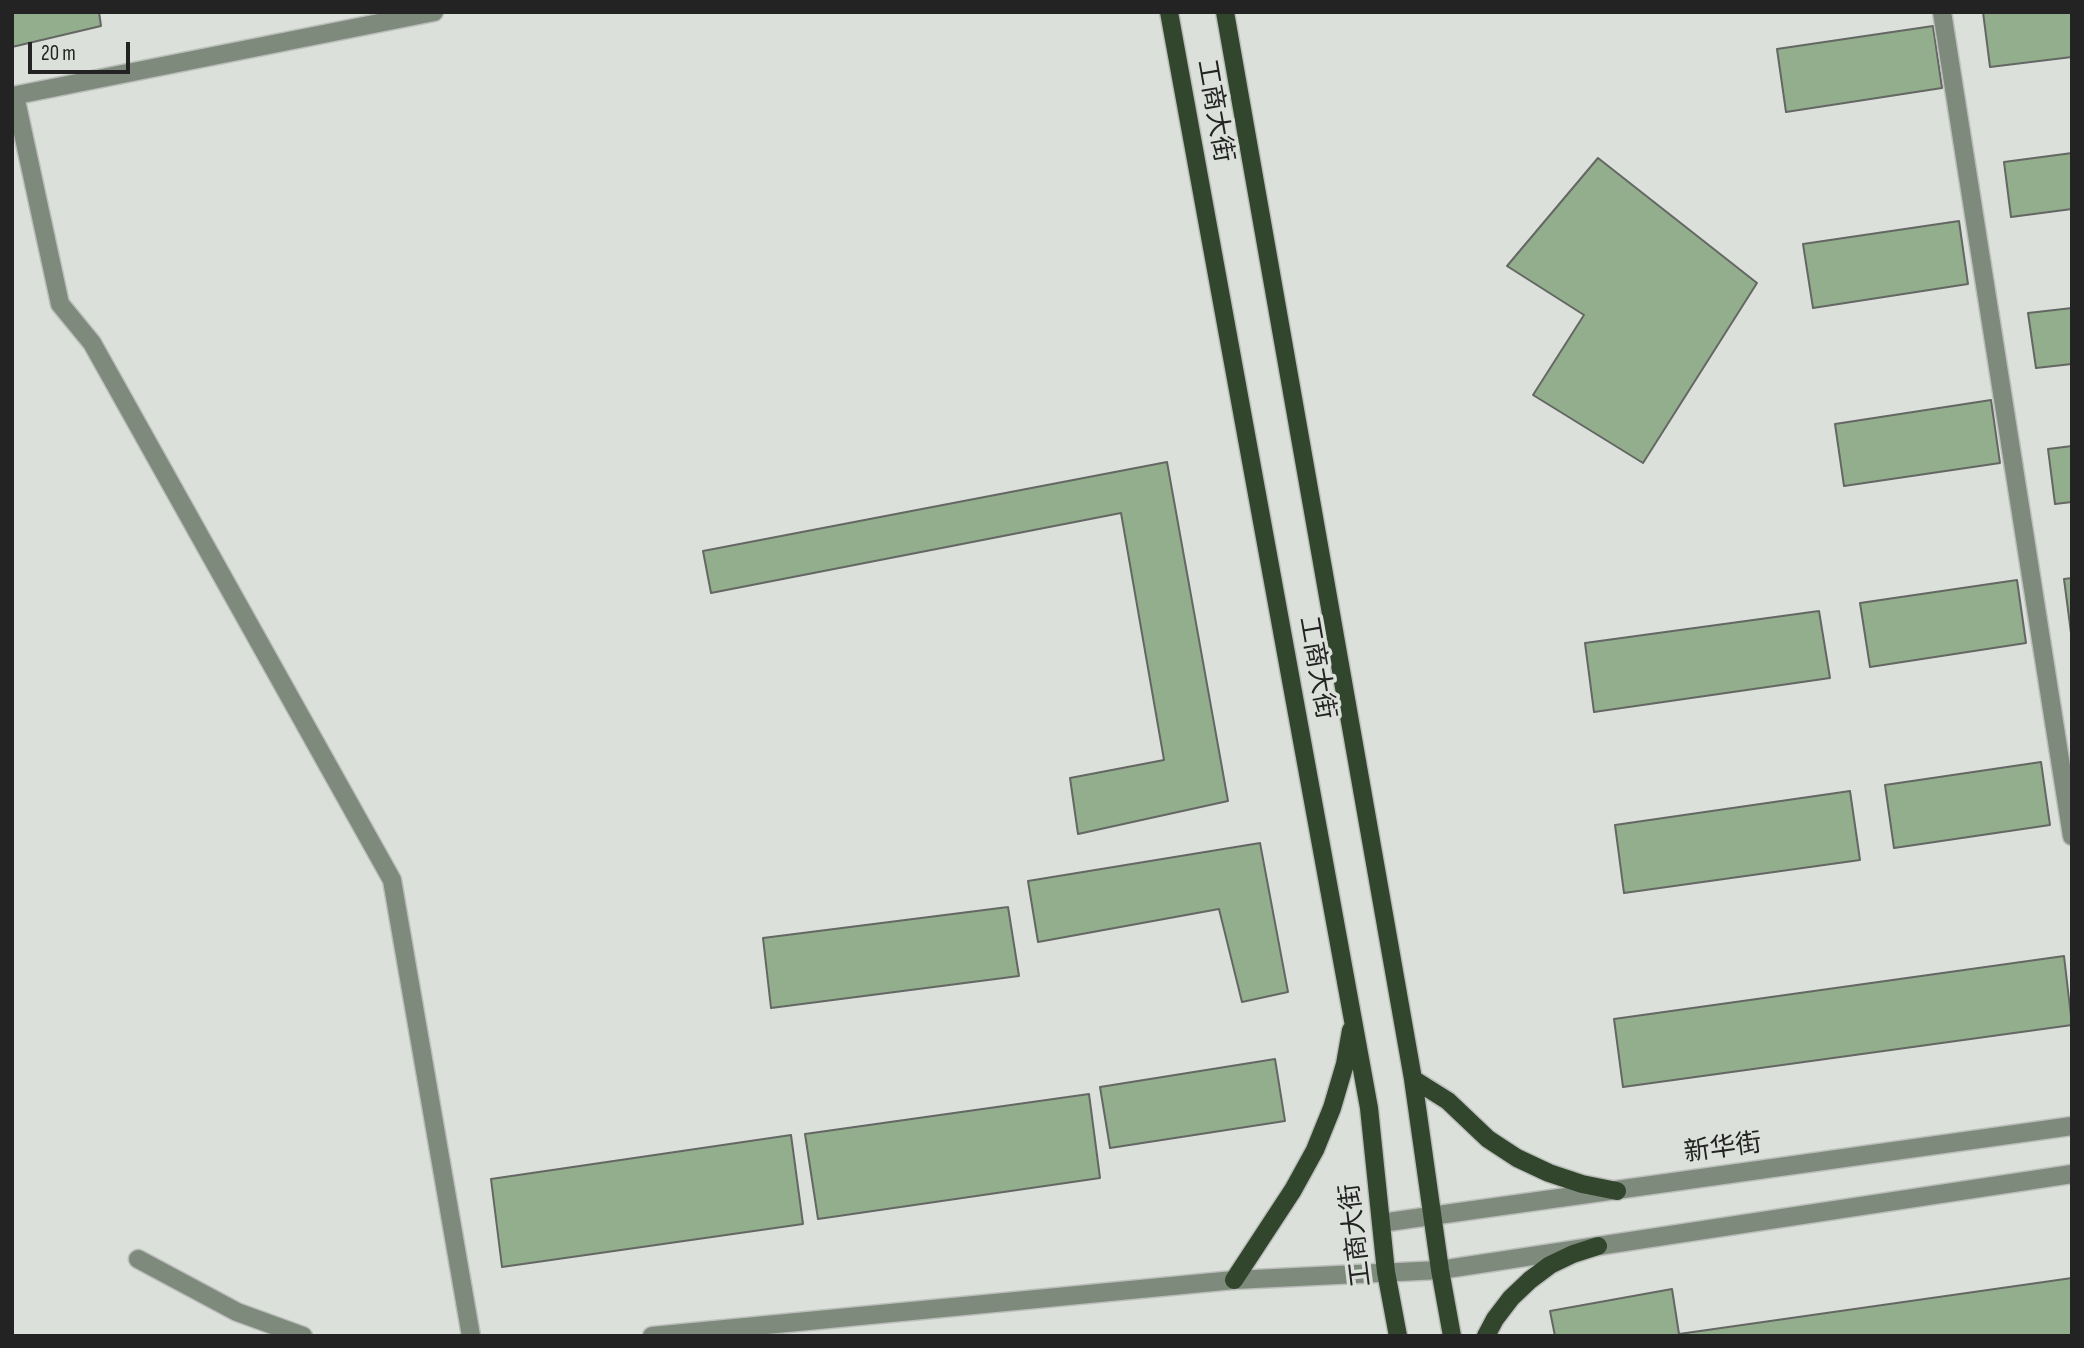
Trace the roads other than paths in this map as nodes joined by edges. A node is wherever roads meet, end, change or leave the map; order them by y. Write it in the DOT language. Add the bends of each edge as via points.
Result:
graph roads {
  1 [pos="434,12"];
  2 [pos="1169,12"];
  3 [pos="1225,12"];
  4 [pos="1942,12"];
  5 [pos="13,96"];
  6 [pos="2072,836"];
  7 [pos="1353,1019"];
  8 [pos="1413,1079"];
  9 [pos="2072,1126"];
  10 [pos="2072,1174"];
  11 [pos="1617,1191"];
  12 [pos="1432,1215"];
  13 [pos="1381,1223"];
  14 [pos="1598,1246"];
  15 [pos="138,1259"];
  16 [pos="1440,1270"];
  17 [pos="1387,1272"];
  18 [pos="1234,1280"];
  19 [pos="303,1336"];
  20 [pos="471,1336"];
  21 [pos="652,1336"];
  22 [pos="1398,1336"];
  23 [pos="1452,1336"];
  24 [pos="1486,1336"];
  1 -- 5 [label="street"];
  2 -- 7 [label="main road, 工商大街"];
  3 -- 8 [label="main road, 工商大街"];
  4 -- 6 [label="street"];
  5 -- 20 [label="street" via="60,304 92,343 392,880"];
  7 -- 13 [label="main road, 工商大街" via="1369,1108"];
  7 -- 18 [label="main road" via="1345,1064 1315,1150"];
  8 -- 11 [label="main road" via="1448,1101 1488,1139 1517,1158 1582,1184"];
  8 -- 12 [label="main road, 工商大街"];
  9 -- 11 [label="street, 新华街"];
  10 -- 14 [label="street"];
  11 -- 12 [label="street, 新华街"];
  12 -- 13 [label="street, 新华街"];
  12 -- 16 [label="main road, 工商大街"];
  13 -- 17 [label="main road, 工商大街"];
  14 -- 16 [label="street"];
  14 -- 24 [label="main road" via="1550,1265 1530,1280 1511,1298"];
  15 -- 19 [label="street" via="237,1312"];
  16 -- 17 [label="street"];
  16 -- 23 [label="main road, 工商大街"];
  17 -- 18 [label="street"];
  17 -- 22 [label="main road, 工商大街"];
  18 -- 21 [label="street"];
}
